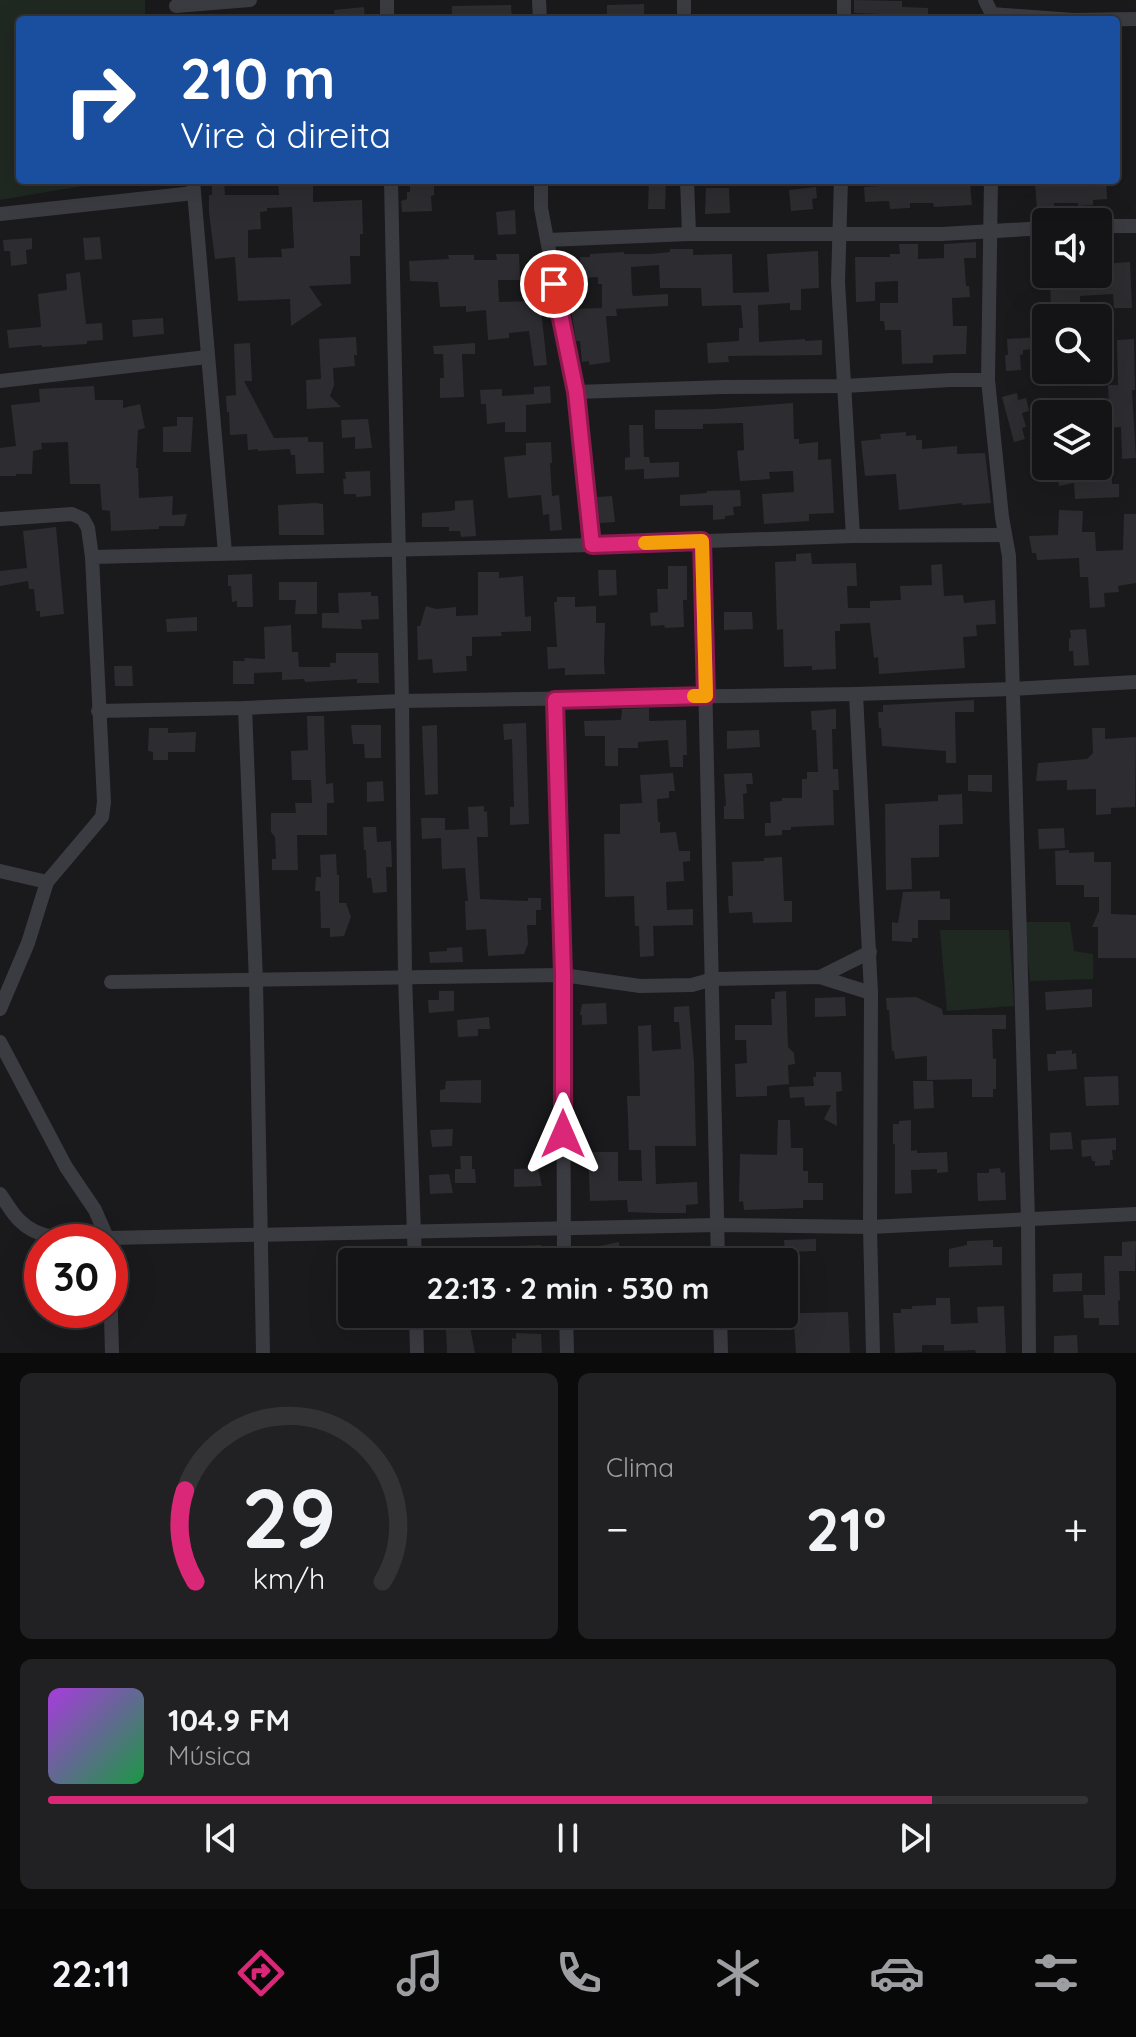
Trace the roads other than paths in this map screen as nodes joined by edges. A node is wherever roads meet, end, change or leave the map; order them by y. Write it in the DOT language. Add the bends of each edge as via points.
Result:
graph roads {
  1 [pos="240,0"];
  2 [pos="250,0"];
  3 [pos="985,0"];
  4 [pos="177,9"];
  5 [pos="992,11"];
  6 [pos="1038,16"];
  7 [pos="391,184"];
  8 [pos="541,184"];
  9 [pos="687,184"];
  10 [pos="841,184"];
  11 [pos="991,184"];
  12 [pos="194,186"];
  13 [pos="0,214"];
  14 [pos="1112,226"];
  15 [pos="1136,226"];
  16 [pos="1032,229"];
  17 [pos="990,231"];
  18 [pos="689,234"];
  19 [pos="840,234"];
  20 [pos="548,240"];
  21 [pos="207,357"];
  22 [pos="988,380"];
  23 [pos="0,381"];
  24 [pos="844,386"];
  25 [pos="576,392"];
  26 [pos="0,519"];
  27 [pos="1005,535"];
  28 [pos="853,536"];
  29 [pos="702,541"];
  30 [pos="592,545"];
  31 [pos="397,550"];
  32 [pos="225,553"];
  33 [pos="92,557"];
  34 [pos="1136,682"];
  35 [pos="1013,689"];
  36 [pos="856,694"];
  37 [pos="706,696"];
  38 [pos="555,700"];
  39 [pos="402,701"];
  40 [pos="245,708"];
  41 [pos="98,711"];
  42 [pos="0,871"];
  43 [pos="47,882"];
  44 [pos="870,952"];
  45 [pos="563,975"];
  46 [pos="405,976"];
  47 [pos="820,977"];
  48 [pos="713,979"];
  49 [pos="256,981"];
  50 [pos="111,982"];
  51 [pos="871,993"];
  52 [pos="0,1009"];
  53 [pos="0,1042"];
  54 [pos="0,1194"];
  55 [pos="1136,1214"];
  56 [pos="1028,1220"];
  57 [pos="24,1224"];
  58 [pos="102,1224"];
  59 [pos="717,1225"];
  60 [pos="870,1227"];
  61 [pos="563,1229"];
  62 [pos="414,1230"];
  63 [pos="261,1235"];
  64 [pos="128,1239"];
  65 [pos="415,1248"];
  66 [pos="564,1248"];
  67 [pos="718,1248"];
  68 [pos="111,1328"];
  69 [pos="416,1328"];
  70 [pos="566,1328"];
  71 [pos="720,1328"];
  72 [pos="112,1353"];
  73 [pos="263,1353"];
  74 [pos="417,1353"];
  75 [pos="567,1353"];
  76 [pos="721,1353"];
  77 [pos="873,1353"];
  78 [pos="1029,1353"];
  1 -- 2 [label="street"];
  1 -- 4 [label="street"];
  3 -- 5 [label="street"];
  5 -- 6 [label="street"];
  7 -- 31 [label="street"];
  8 -- 20 [label="street"];
  9 -- 18 [label="street"];
  10 -- 19 [label="street"];
  11 -- 17 [label="street"];
  12 -- 13 [label="street"];
  12 -- 21 [label="street"];
  14 -- 15 [label="street"];
  16 -- 17 [label="street"];
  17 -- 19 [label="street"];
  17 -- 22 [label="street"];
  18 -- 19 [label="street"];
  18 -- 20 [label="street"];
  19 -- 24 [label="street"];
  20 -- 25 [label="street"];
  21 -- 23 [label="street"];
  21 -- 32 [label="street"];
  22 -- 24 [label="street"];
  22 -- 27 [label="street"];
  24 -- 25 [label="street"];
  24 -- 28 [label="street"];
  25 -- 30 [label="street"];
  26 -- 33 [label="street" via="72,514 88,528"];
  27 -- 28 [label="street"];
  27 -- 35 [label="street"];
  28 -- 29 [label="street"];
  29 -- 30 [label="street"];
  29 -- 37 [label="street"];
  30 -- 31 [label="street"];
  31 -- 32 [label="street"];
  31 -- 39 [label="street"];
  32 -- 33 [label="street"];
  33 -- 41 [label="street"];
  34 -- 35 [label="street"];
  35 -- 36 [label="street"];
  35 -- 56 [label="street"];
  36 -- 37 [label="street"];
  36 -- 44 [label="street"];
  37 -- 38 [label="street"];
  37 -- 48 [label="street"];
  38 -- 39 [label="street"];
  38 -- 45 [label="street"];
  39 -- 40 [label="street"];
  39 -- 46 [label="street"];
  40 -- 41 [label="street"];
  40 -- 49 [label="street"];
  41 -- 43 [label="street" via="102,817"];
  42 -- 43 [label="street"];
  43 -- 52 [label="street"];
  44 -- 47 [label="street"];
  44 -- 51 [label="street"];
  45 -- 46 [label="street"];
  45 -- 48 [label="street" via="640,986"];
  45 -- 61 [label="street"];
  46 -- 49 [label="street"];
  46 -- 62 [label="street"];
  47 -- 48 [label="street"];
  47 -- 51 [label="street"];
  48 -- 59 [label="street"];
  49 -- 50 [label="street"];
  49 -- 63 [label="street"];
  51 -- 60 [label="street"];
  53 -- 58 [label="street"];
  54 -- 57 [label="street"];
  55 -- 56 [label="street"];
  56 -- 60 [label="street"];
  56 -- 78 [label="street"];
  59 -- 60 [label="street"];
  59 -- 61 [label="street"];
  59 -- 67 [label="street"];
  60 -- 77 [label="street"];
  61 -- 62 [label="street"];
  61 -- 66 [label="street"];
  62 -- 63 [label="street"];
  62 -- 65 [label="street"];
  63 -- 64 [label="street"];
  63 -- 73 [label="street"];
  68 -- 72 [label="street"];
  69 -- 74 [label="street"];
  70 -- 75 [label="street"];
  71 -- 76 [label="street"];
}
